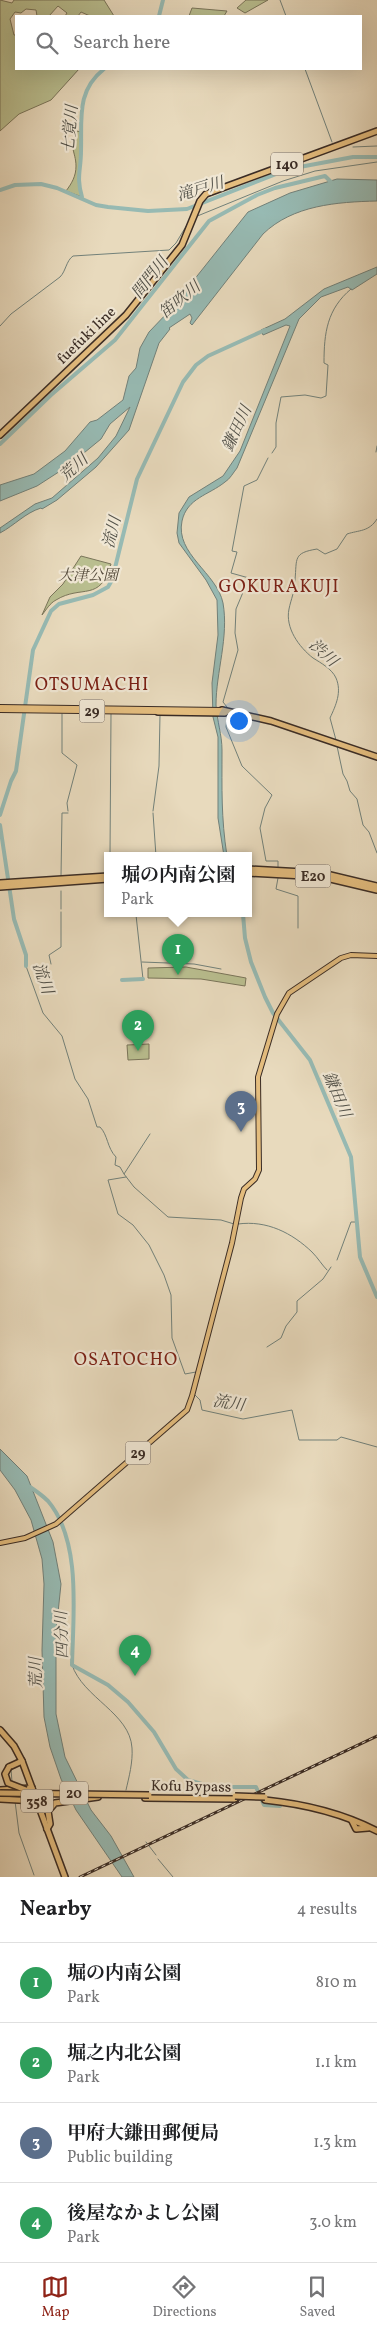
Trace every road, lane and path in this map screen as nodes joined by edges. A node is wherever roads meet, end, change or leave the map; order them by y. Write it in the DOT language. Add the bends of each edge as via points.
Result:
graph roads {
  1 [pos="377,132"];
  2 [pos="0,435"];
  3 [pos="0,709"];
  4 [pos="25,709"];
  5 [pos="210,711"];
  6 [pos="158,712"];
  7 [pos="377,757"];
  8 [pos="252,871"];
  9 [pos="252,871"];
  10 [pos="104,878"];
  11 [pos="0,883"];
  12 [pos="10,884"];
  13 [pos="377,886"];
  14 [pos="0,887"];
  15 [pos="377,890"];
  16 [pos="377,956"];
  17 [pos="0,1543"];
  18 [pos="0,1730"];
  19 [pos="22,1761"];
  20 [pos="32,1788"];
  21 [pos="59,1793"];
  22 [pos="0,1794"];
  23 [pos="147,1796"];
  24 [pos="98,1797"];
  25 [pos="265,1799"];
  26 [pos="37,1800"];
  27 [pos="47,1829"];
  28 [pos="377,1830"];
  29 [pos="65,1877"];
  1 -- 2 [label="highway, fuefuki line / 140" via="211,191 200,201 178,249 122,320"];
  3 -- 4 [label="main road, 29"];
  4 -- 5 [label="main road, 29"];
  4 -- 6 [label="main road, 29"];
  5 -- 6 [label="highway"];
  5 -- 7 [label="highway" via="287,726"];
  8 -- 13 [label="highway, E20" via="322,873"];
  9 -- 15 [label="highway, E20" via="322,877"];
  10 -- 12 [label="highway"];
  11 -- 12 [label="highway"];
  12 -- 14 [label="highway"];
  16 -- 17 [label="main road, 29" via="351,955 339,959 289,993 277,1014 258,1077 259,1170 244,1189 190,1405 62,1520 26,1538"];
  18 -- 19 [label="highway, 358"];
  19 -- 20 [label="highway, 358"];
  19 -- 21 [label="highway, bridge" via="9,1767 6,1778 12,1786"];
  20 -- 22 [label="highway"];
  20 -- 26 [label="highway, 358"];
  21 -- 22 [label="highway, Kofu Bypass / 20, bridge"];
  21 -- 23 [label="highway, Kofu Bypass / 20, bridge"];
  22 -- 24 [label="highway, Kofu Bypass / 20, bridge"];
  22 -- 26 [label="highway"];
  23 -- 24 [label="highway, Kofu Bypass / 20, bridge"];
  23 -- 25 [label="highway, Kofu Bypass / 20, bridge"];
  24 -- 27 [label="highway" via="55,1803 49,1808 50,1824"];
  25 -- 28 [label="highway, Kofu Bypass / 20" via="308,1806"];
  25 -- 28 [label="highway, Kofu Bypass / 20" via="328,1809"];
  26 -- 27 [label="highway, 358"];
  27 -- 29 [label="highway, 358"];
}
